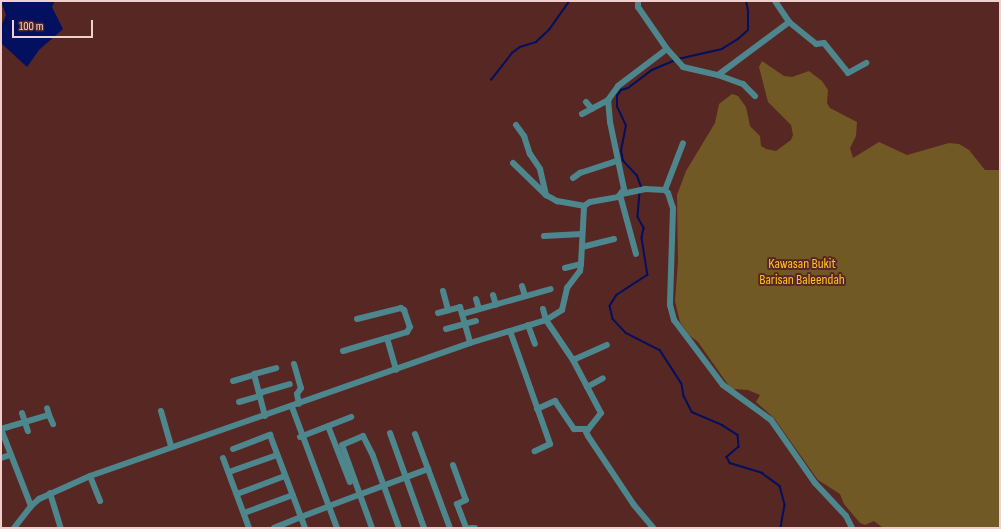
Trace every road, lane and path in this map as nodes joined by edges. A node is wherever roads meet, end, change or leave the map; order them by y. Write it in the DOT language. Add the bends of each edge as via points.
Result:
graph roads {
  1 [pos="638,1"];
  2 [pos="775,1"];
  3 [pos="789,22"];
  4 [pos="667,49"];
  5 [pos="866,63"];
  6 [pos="718,75"];
  7 [pos="755,96"];
  8 [pos="608,100"];
  9 [pos="586,102"];
  10 [pos="592,109"];
  11 [pos="582,114"];
  12 [pos="516,125"];
  13 [pos="683,143"];
  14 [pos="617,161"];
  15 [pos="513,163"];
  16 [pos="573,178"];
  17 [pos="665,190"];
  18 [pos="546,195"];
  19 [pos="621,195"];
  20 [pos="584,206"];
  21 [pos="582,234"];
  22 [pos="544,236"];
  23 [pos="614,239"];
  24 [pos="582,247"];
  25 [pos="636,254"];
  26 [pos="582,264"];
  27 [pos="565,268"];
  28 [pos="522,286"];
  29 [pos="551,289"];
  30 [pos="443,291"];
  31 [pos="493,295"];
  32 [pos="525,296"];
  33 [pos="476,299"];
  34 [pos="496,305"];
  35 [pos="448,310"];
  36 [pos="479,310"];
  37 [pos="543,310"];
  38 [pos="438,313"];
  39 [pos="462,314"];
  40 [pos="357,320"];
  41 [pos="476,320"];
  42 [pos="546,320"];
  43 [pos="465,324"];
  44 [pos="528,325"];
  45 [pos="446,329"];
  46 [pos="510,331"];
  47 [pos="387,338"];
  48 [pos="470,343"];
  49 [pos="535,344"];
  50 [pos="607,345"];
  51 [pos="343,351"];
  52 [pos="573,360"];
  53 [pos="294,364"];
  54 [pos="276,368"];
  55 [pos="396,370"];
  56 [pos="254,375"];
  57 [pos="603,378"];
  58 [pos="233,381"];
  59 [pos="290,384"];
  60 [pos="587,387"];
  61 [pos="259,394"];
  62 [pos="239,402"];
  63 [pos="299,404"];
  64 [pos="290,407"];
  65 [pos="47,408"];
  66 [pos="537,409"];
  67 [pos="161,410"];
  68 [pos="22,413"];
  69 [pos="49,415"];
  70 [pos="265,416"];
  71 [pos="351,417"];
  72 [pos="25,422"];
  73 [pos="52,424"];
  74 [pos="328,426"];
  75 [pos="1,429"];
  76 [pos="588,429"];
  77 [pos="28,431"];
  78 [pos="390,433"];
  79 [pos="415,434"];
  80 [pos="301,437"];
  81 [pos="171,446"];
  82 [pos="233,449"];
  83 [pos="535,451"];
  84 [pos="10,455"];
  85 [pos="277,455"];
  86 [pos="1,458"];
  87 [pos="224,458"];
  88 [pos="453,465"];
  89 [pos="428,469"];
  90 [pos="229,472"];
  91 [pos="90,476"];
  92 [pos="285,476"];
  93 [pos="407,478"];
  94 [pos="384,486"];
  95 [pos="50,493"];
  96 [pos="237,494"];
  97 [pos="292,495"];
  98 [pos="357,496"];
  99 [pos="100,501"];
  100 [pos="31,506"];
  101 [pos="327,507"];
  102 [pos="244,513"];
  103 [pos="301,517"];
  104 [pos="14,528"];
  105 [pos="61,528"];
  106 [pos="249,528"];
  107 [pos="274,528"];
  108 [pos="305,528"];
  109 [pos="333,528"];
  110 [pos="337,528"];
  111 [pos="368,528"];
  112 [pos="372,528"];
  113 [pos="399,528"];
  114 [pos="424,528"];
  115 [pos="450,528"];
  116 [pos="466,528"];
  117 [pos="470,528"];
  118 [pos="475,528"];
  119 [pos="653,528"];
  120 [pos="852,528"];
  1 -- 4 [label="street" via="638,7"];
  2 -- 3 [label="street"];
  3 -- 5 [label="street" via="816,44 824,43 848,73"];
  3 -- 6 [label="street"];
  4 -- 6 [label="street" via="675,60 689,70"];
  4 -- 8 [label="street" via="618,86"];
  6 -- 7 [label="street" via="743,84"];
  8 -- 10 [label="street"];
  8 -- 14 [label="street"];
  9 -- 10 [label="street"];
  10 -- 11 [label="street"];
  12 -- 18 [label="street" via="540,169"];
  13 -- 17 [label="street"];
  14 -- 16 [label="street" via="580,173"];
  14 -- 19 [label="street" via="624,184"];
  15 -- 18 [label="street"];
  17 -- 19 [label="street" via="642,190"];
  17 -- 120 [label="street" via="673,208 670,305 674,320 723,385 770,420 815,483 846,516"];
  18 -- 20 [label="street" via="557,201"];
  19 -- 20 [label="street" via="590,202"];
  19 -- 25 [label="street"];
  20 -- 21 [label="street"];
  21 -- 22 [label="street"];
  21 -- 24 [label="street"];
  23 -- 24 [label="street"];
  24 -- 26 [label="street"];
  26 -- 27 [label="street"];
  26 -- 42 [label="street" via="568,288 562,310"];
  28 -- 32 [label="street"];
  29 -- 32 [label="street"];
  30 -- 35 [label="street"];
  31 -- 34 [label="street"];
  32 -- 34 [label="street"];
  33 -- 36 [label="street"];
  34 -- 36 [label="street"];
  35 -- 38 [label="street"];
  35 -- 39 [label="street" via="460,307"];
  36 -- 39 [label="street"];
  37 -- 42 [label="street"];
  39 -- 43 [label="street"];
  40 -- 47 [label="street" via="401,308 410,328 407,332"];
  41 -- 43 [label="street"];
  42 -- 44 [label="street"];
  42 -- 52 [label="street"];
  43 -- 45 [label="street"];
  43 -- 48 [label="street"];
  44 -- 46 [label="street"];
  44 -- 49 [label="street"];
  46 -- 48 [label="street"];
  46 -- 66 [label="street"];
  47 -- 51 [label="street"];
  47 -- 55 [label="street"];
  48 -- 55 [label="street"];
  50 -- 52 [label="street"];
  52 -- 60 [label="street"];
  53 -- 63 [label="street" via="301,388 297,394"];
  54 -- 56 [label="street"];
  55 -- 63 [label="street"];
  56 -- 58 [label="street"];
  56 -- 61 [label="street"];
  57 -- 60 [label="street"];
  59 -- 61 [label="street"];
  60 -- 76 [label="street" via="601,413"];
  61 -- 62 [label="street"];
  61 -- 70 [label="street"];
  63 -- 64 [label="street"];
  64 -- 70 [label="street"];
  64 -- 80 [label="street"];
  65 -- 69 [label="street"];
  66 -- 76 [label="street" via="556,401 574,429"];
  66 -- 83 [label="street" via="550,444"];
  67 -- 81 [label="street"];
  68 -- 72 [label="street"];
  69 -- 72 [label="street"];
  69 -- 73 [label="street"];
  70 -- 81 [label="street"];
  71 -- 74 [label="street"];
  72 -- 75 [label="street"];
  72 -- 77 [label="street"];
  74 -- 80 [label="street"];
  74 -- 98 [label="street"];
  75 -- 84 [label="street"];
  76 -- 119 [label="street" via="588,436 600,458"];
  78 -- 93 [label="street"];
  79 -- 89 [label="street"];
  80 -- 101 [label="street"];
  81 -- 91 [label="street"];
  82 -- 85 [label="street" via="270,435"];
  84 -- 86 [label="street"];
  84 -- 100 [label="street"];
  85 -- 90 [label="street"];
  85 -- 92 [label="street"];
  87 -- 90 [label="street"];
  88 -- 116 [label="street" via="466,500 457,504"];
  89 -- 93 [label="street"];
  89 -- 115 [label="street"];
  90 -- 96 [label="street"];
  91 -- 95 [label="street"];
  91 -- 99 [label="street"];
  92 -- 96 [label="street"];
  92 -- 97 [label="street"];
  93 -- 94 [label="street"];
  93 -- 114 [label="street"];
  94 -- 98 [label="street"];
  94 -- 98 [label="street" via="365,437 356,438 342,445"];
  94 -- 113 [label="street"];
  95 -- 100 [label="street"];
  95 -- 105 [label="street"];
  96 -- 102 [label="street"];
  97 -- 102 [label="street"];
  97 -- 103 [label="street"];
  98 -- 101 [label="street"];
  98 -- 111 [label="street"];
  98 -- 112 [label="street"];
  100 -- 104 [label="street"];
  101 -- 103 [label="street"];
  101 -- 109 [label="street"];
  101 -- 110 [label="street"];
  102 -- 106 [label="street"];
  103 -- 107 [label="street"];
  103 -- 108 [label="street"];
  117 -- 118 [label="street"];
}
